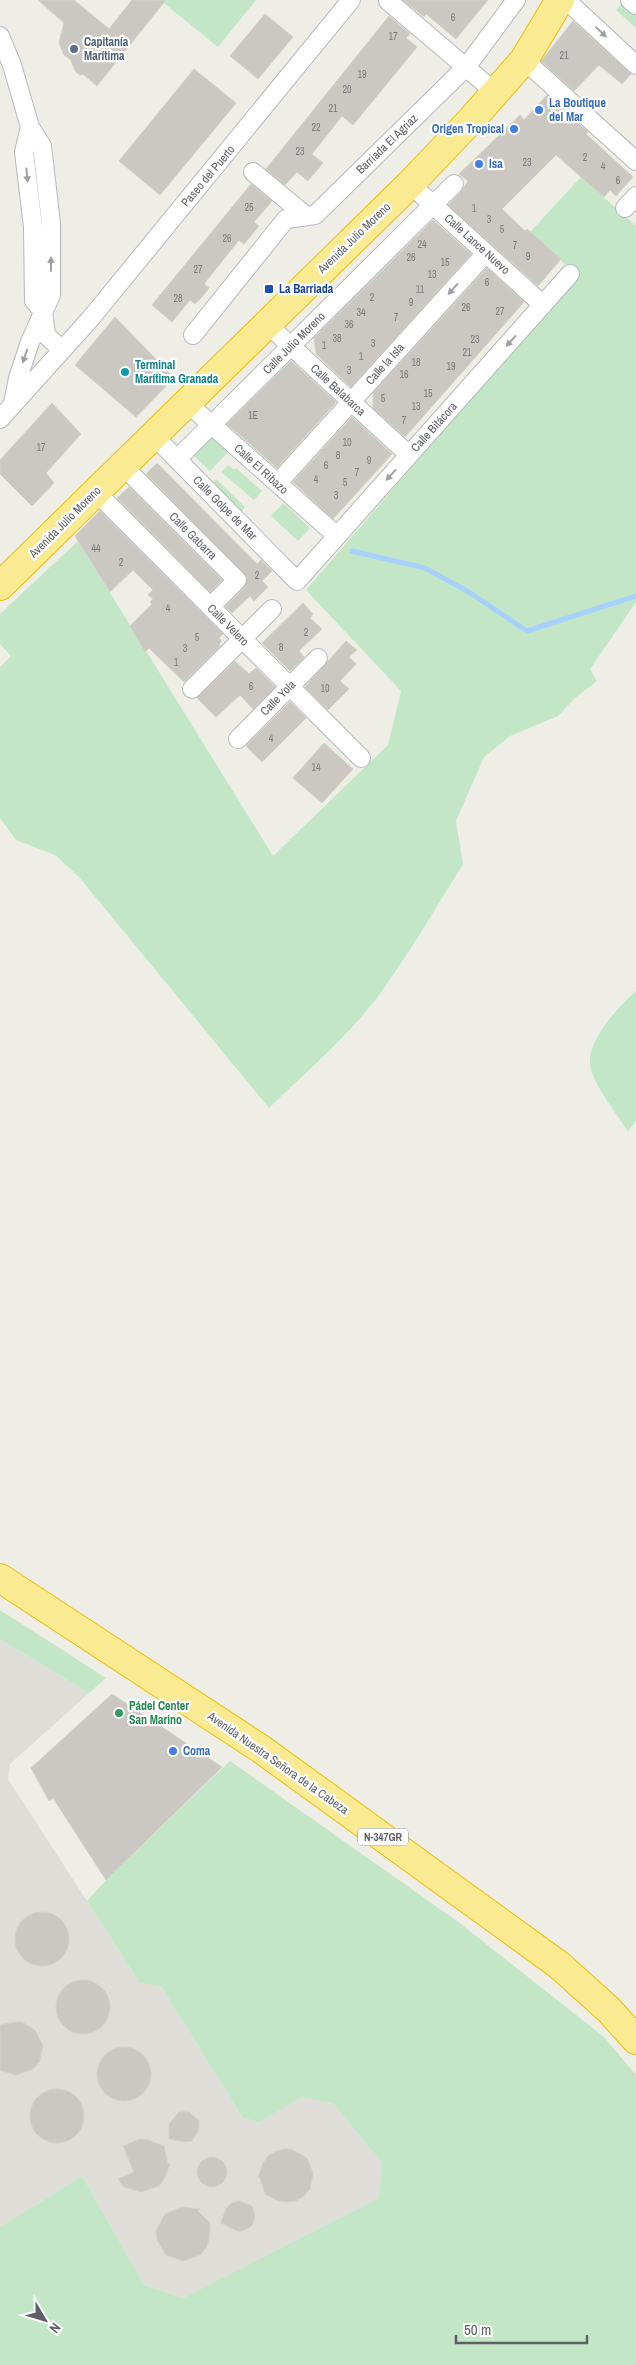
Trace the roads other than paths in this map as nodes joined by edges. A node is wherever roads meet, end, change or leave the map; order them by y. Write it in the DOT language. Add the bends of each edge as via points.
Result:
graph roads {
  1 [pos="351,0"];
  2 [pos="516,0"];
  3 [pos="560,0"];
  4 [pos="566,0"];
  5 [pos="630,0"];
  6 [pos="388,1"];
  7 [pos="636,5"];
  8 [pos="0,36"];
  9 [pos="524,60"];
  10 [pos="636,65"];
  11 [pos="467,66"];
  12 [pos="496,93"];
  13 [pos="636,161"];
  14 [pos="253,172"];
  15 [pos="410,184"];
  16 [pos="454,184"];
  17 [pos="433,204"];
  18 [pos="306,216"];
  19 [pos="486,252"];
  20 [pos="570,274"];
  21 [pos="543,305"];
  22 [pos="43,311"];
  23 [pos="266,324"];
  24 [pos="193,335"];
  25 [pos="290,346"];
  26 [pos="62,350"];
  27 [pos="186,402"];
  28 [pos="351,402"];
  29 [pos="13,405"];
  30 [pos="0,419"];
  31 [pos="211,424"];
  32 [pos="153,435"];
  33 [pos="409,455"];
  34 [pos="177,459"];
  35 [pos="122,465"];
  36 [pos="284,476"];
  37 [pos="95,492"];
  38 [pos="336,536"];
  39 [pos="297,580"];
  40 [pos="0,586"];
  41 [pos="210,607"];
  42 [pos="272,610"];
  43 [pos="242,639"];
  44 [pos="318,658"];
  45 [pos="290,687"];
  46 [pos="192,689"];
  47 [pos="238,739"];
  48 [pos="361,758"];
  49 [pos="0,1578"];
  50 [pos="636,2040"];
  1 -- 26 [label="street, Paseo del Puerto"];
  2 -- 11 [label="street, Barriada El Agriaz"];
  3 -- 9 [label="highway, Avenida Julio Moreno"];
  4 -- 10 [label="street, one-way"];
  5 -- 7 [label="street"];
  6 -- 11 [label="street"];
  8 -- 22 [label="street" via="30,127 42,146 51,222 52,295"];
  9 -- 12 [label="highway, Avenida Julio Moreno"];
  9 -- 13 [label="street"];
  11 -- 12 [label="street"];
  11 -- 18 [label="street, Barriada El Agriaz" via="315,215"];
  12 -- 15 [label="highway, Avenida Julio Moreno"];
  14 -- 18 [label="street"];
  15 -- 17 [label="street, Calle Lance Nuevo"];
  15 -- 23 [label="highway, Avenida Julio Moreno"];
  16 -- 17 [label="street, Calle Julio Moreno"];
  17 -- 19 [label="street, Calle Lance Nuevo"];
  17 -- 25 [label="street, Calle Julio Moreno"];
  18 -- 24 [label="street, Barriada El Agriaz" via="286,219"];
  19 -- 21 [label="street, Calle Lance Nuevo"];
  19 -- 28 [label="street, Calle la Isla, one-way"];
  20 -- 21 [label="street, Calle Bitácora"];
  21 -- 33 [label="street, Calle Bitácora, one-way"];
  22 -- 26 [label="street" via="46,335"];
  22 -- 29 [label="street, one-way" via="18,378"];
  23 -- 25 [label="street, Calle Balabarca"];
  23 -- 27 [label="highway, Avenida Julio Moreno"];
  25 -- 28 [label="street, Calle Balabarca"];
  25 -- 31 [label="street, Calle Julio Moreno"];
  26 -- 29 [label="street, Paseo del Puerto"];
  27 -- 31 [label="street, Calle El Ribazo"];
  27 -- 32 [label="highway, Avenida Julio Moreno"];
  28 -- 33 [label="street, Calle Balabarca"];
  28 -- 36 [label="street, Calle la Isla"];
  29 -- 30 [label="street, Paseo del Puerto"];
  31 -- 34 [label="street, Calle Julio Moreno"];
  31 -- 38 [label="street, Calle El Ribazo"];
  32 -- 34 [label="street, Calle Golpe de Mar"];
  32 -- 35 [label="highway, Avenida Julio Moreno"];
  33 -- 38 [label="street, Calle Bitácora, one-way"];
  34 -- 39 [label="street, Calle Golpe de Mar"];
  35 -- 37 [label="highway, Avenida Julio Moreno"];
  35 -- 41 [label="street, Calle Gabarra" via="237,580"];
  37 -- 40 [label="highway, Avenida Julio Moreno"];
  37 -- 41 [label="street, Calle Velero"];
  38 -- 39 [label="street, Calle Bitácora"];
  41 -- 43 [label="street, Calle Velero"];
  42 -- 43 [label="street"];
  43 -- 45 [label="street, Calle Velero"];
  43 -- 46 [label="street"];
  44 -- 45 [label="street, Calle Yola"];
  45 -- 47 [label="street, Calle Yola"];
  45 -- 48 [label="street, Calle Velero"];
  49 -- 50 [label="highway, Avenida Nuestra Señora de la Cabeza / N-347GR" via="261,1748 527,1941 609,2010"];
}
